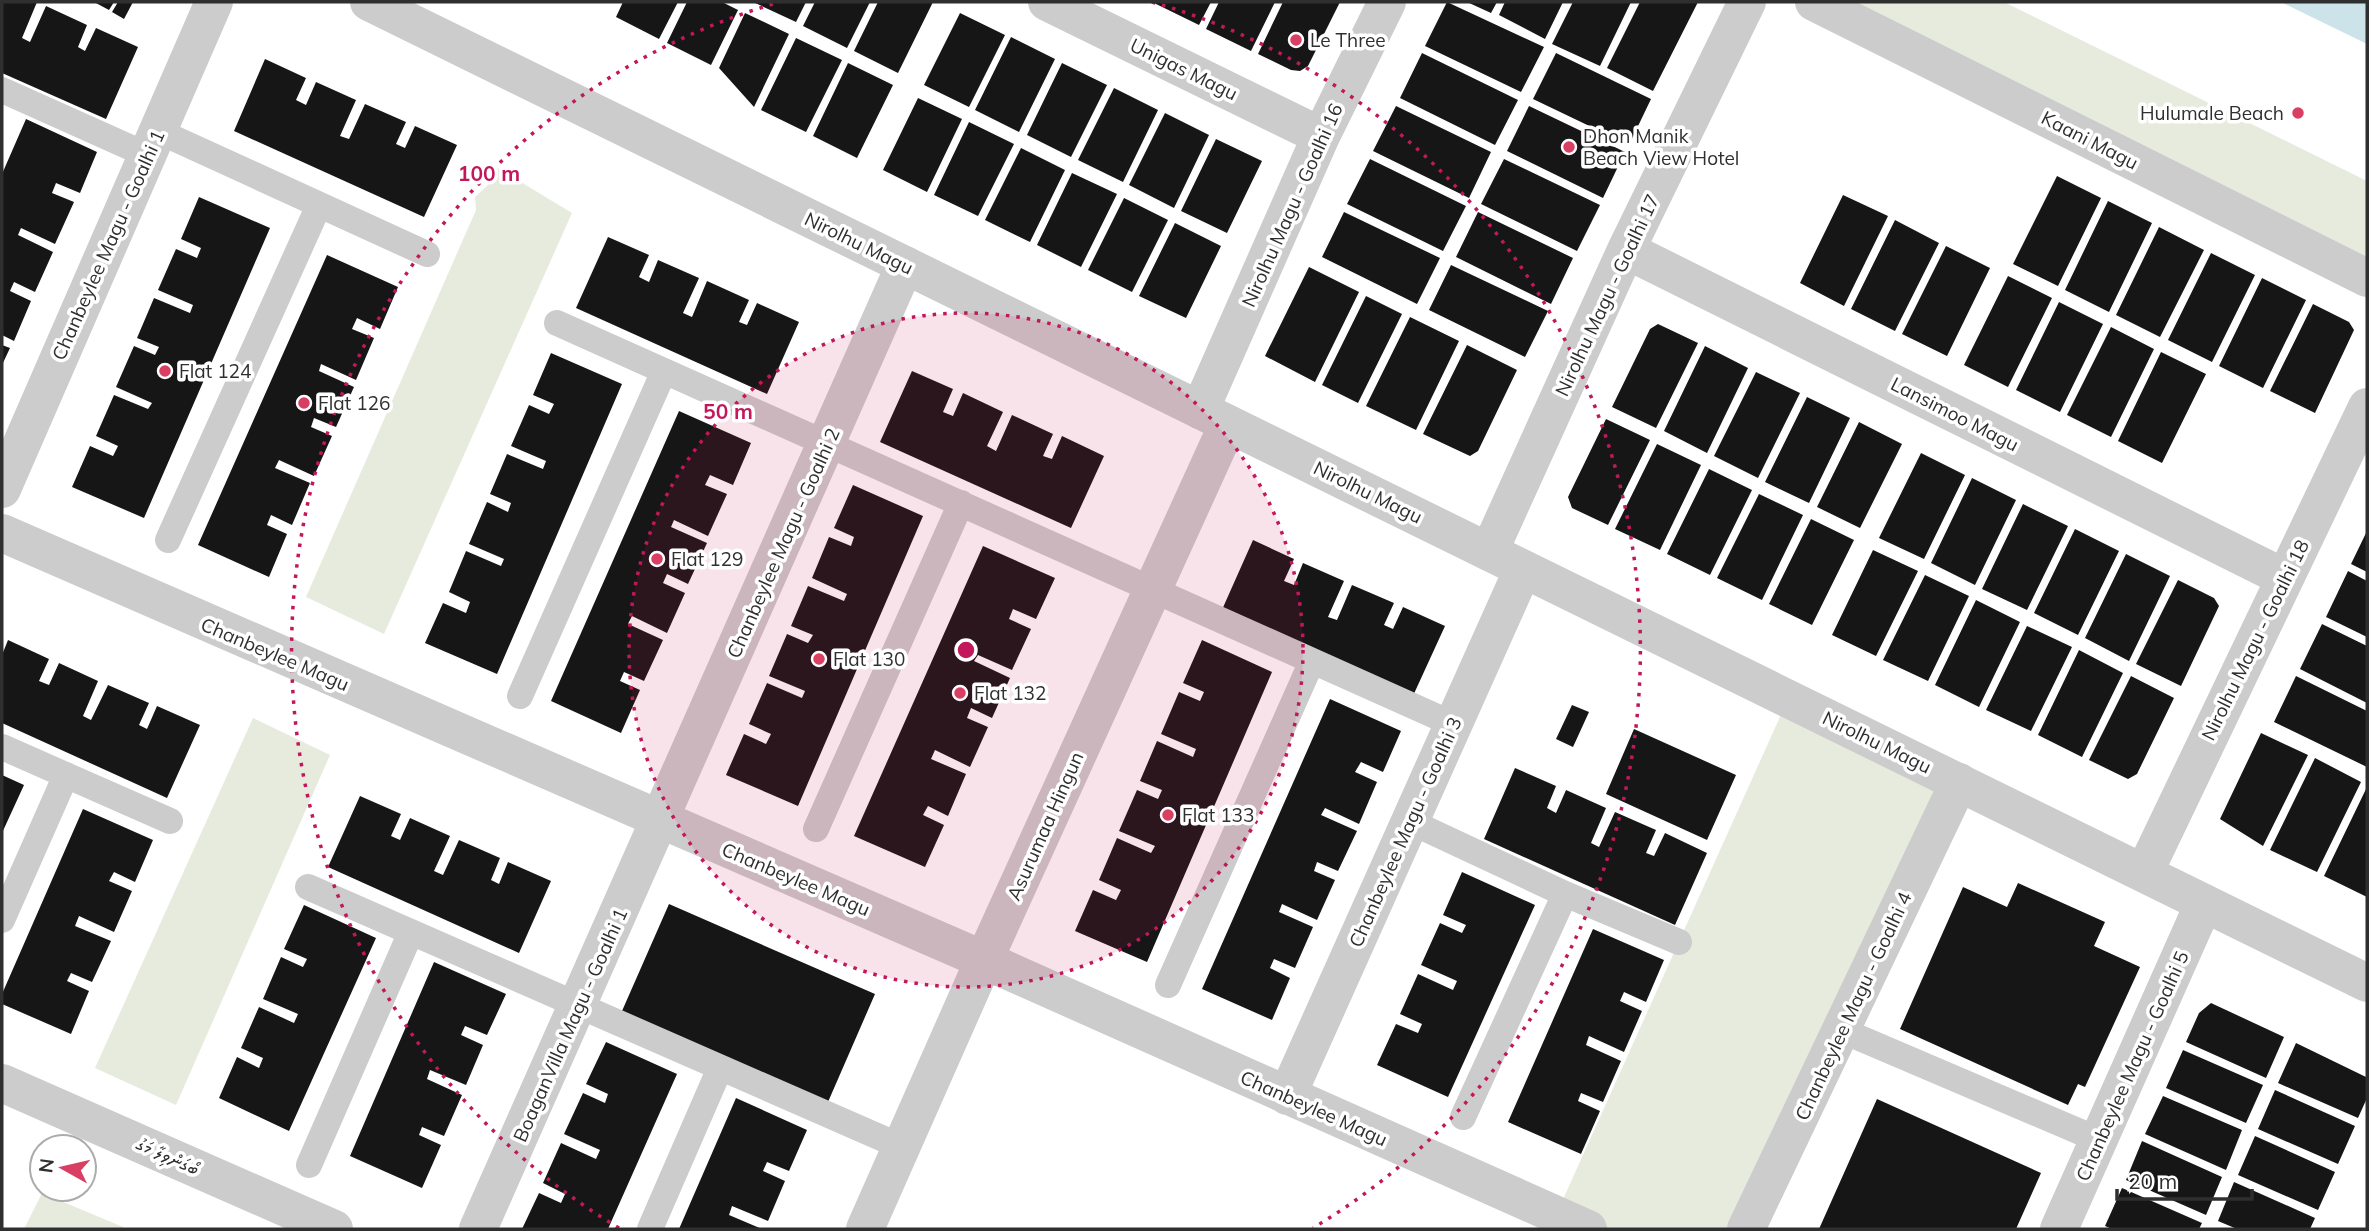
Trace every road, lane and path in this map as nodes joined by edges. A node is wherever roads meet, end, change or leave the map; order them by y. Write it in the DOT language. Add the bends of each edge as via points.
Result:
graph roads {
  1 [pos="214,2"];
  2 [pos="369,2"];
  3 [pos="1047,2"];
  4 [pos="1387,2"];
  5 [pos="1747,2"];
  6 [pos="1814,2"];
  7 [pos="2,91"];
  8 [pos="1321,136"];
  9 [pos="153,143"];
  10 [pos="319,205"];
  11 [pos="1626,250"];
  12 [pos="427,254"];
  13 [pos="905,265"];
  14 [pos="2367,278"];
  15 [pos="557,323"];
  16 [pos="664,371"];
  17 [pos="2367,407"];
  18 [pos="1214,417"];
  19 [pos="826,443"];
  20 [pos="2,489"];
  21 [pos="961,503"];
  22 [pos="2,533"];
  23 [pos="168,540"];
  24 [pos="1489,552"];
  25 [pos="1523,569"];
  26 [pos="2285,578"];
  27 [pos="1152,589"];
  28 [pos="1312,661"];
  29 [pos="520,696"];
  30 [pos="1453,724"];
  31 [pos="2,747"];
  32 [pos="66,775"];
  33 [pos="1959,782"];
  34 [pos="170,821"];
  35 [pos="661,821"];
  36 [pos="1409,821"];
  37 [pos="816,829"];
  38 [pos="2144,873"];
  39 [pos="308,887"];
  40 [pos="1565,894"];
  41 [pos="2204,903"];
  42 [pos="2,919"];
  43 [pos="411,932"];
  44 [pos="1679,942"];
  45 [pos="984,960"];
  46 [pos="2367,983"];
  47 [pos="1168,985"];
  48 [pos="579,1005"];
  49 [pos="1841,1030"];
  50 [pos="720,1068"];
  51 [pos="2,1083"];
  52 [pos="1286,1096"];
  53 [pos="1462,1117"];
  54 [pos="2099,1140"];
  55 [pos="902,1147"];
  56 [pos="309,1165"];
  57 [pos="334,1229"];
  58 [pos="478,1229"];
  59 [pos="650,1229"];
  60 [pos="865,1229"];
  61 [pos="1588,1229"];
  62 [pos="1746,1229"];
  63 [pos="2059,1229"];
  1 -- 9 [label="street, Chanbeylee Magu - Goalhi 1"];
  2 -- 13 [label="street, Nirolhu Magu"];
  3 -- 8 [label="street, Unigas Magu"];
  4 -- 8 [label="street, Nirolhu Magu - Goalhi 16"];
  5 -- 11 [label="street, Nirolhu Magu - Goalhi 17"];
  6 -- 14 [label="street, Kaani Magu"];
  7 -- 9 [label="lane"];
  8 -- 18 [label="street, Nirolhu Magu - Goalhi 16"];
  9 -- 10 [label="lane"];
  9 -- 20 [label="street, Chanbeylee Magu - Goalhi 1"];
  10 -- 12 [label="lane"];
  10 -- 23 [label="lane"];
  11 -- 24 [label="street, Nirolhu Magu - Goalhi 17"];
  11 -- 26 [label="street, Lansimoo Magu"];
  13 -- 18 [label="street, Nirolhu Magu"];
  13 -- 19 [label="street, Chanbeylee Magu - Goalhi 2"];
  15 -- 16 [label="lane"];
  16 -- 19 [label="lane"];
  16 -- 29 [label="lane"];
  17 -- 26 [label="street, Nirolhu Magu - Goalhi 18"];
  18 -- 24 [label="street, Nirolhu Magu"];
  18 -- 27 [label="street, Asurumaa Hingun"];
  19 -- 21 [label="lane"];
  19 -- 35 [label="street, Chanbeylee Magu - Goalhi 2"];
  21 -- 27 [label="lane"];
  21 -- 37 [label="lane"];
  22 -- 35 [label="street, Chanbeylee Magu"];
  24 -- 25 [label="street, Nirolhu Magu"];
  25 -- 30 [label="street, Chanbeylee Magu - Goalhi 3"];
  25 -- 33 [label="street, Nirolhu Magu"];
  26 -- 38 [label="street, Nirolhu Magu - Goalhi 18"];
  27 -- 28 [label="lane"];
  27 -- 45 [label="street, Asurumaa Hingun"];
  28 -- 30 [label="lane"];
  28 -- 47 [label="lane"];
  30 -- 36 [label="street, Chanbeylee Magu - Goalhi 3"];
  31 -- 32 [label="lane"];
  32 -- 34 [label="lane"];
  32 -- 42 [label="lane"];
  33 -- 38 [label="street, Nirolhu Magu"];
  33 -- 49 [label="street, Chanbeylee Magu - Goalhi 4"];
  35 -- 45 [label="street, Chanbeylee Magu"];
  35 -- 48 [label="street, BoaganVilla Magu - Goalhi 1"];
  36 -- 40 [label="lane"];
  36 -- 52 [label="street, Chanbeylee Magu - Goalhi 3"];
  38 -- 41 [label="street, Nirolhu Magu"];
  39 -- 43 [label="lane"];
  40 -- 44 [label="lane"];
  40 -- 53 [label="lane"];
  41 -- 46 [label="street, Nirolhu Magu"];
  41 -- 54 [label="street, Chanbeylee Magu - Goalhi 5"];
  43 -- 48 [label="lane"];
  43 -- 56 [label="lane"];
  45 -- 52 [label="street, Chanbeylee Magu"];
  45 -- 55 [label="street, Asurumaa Hingun"];
  48 -- 50 [label="lane"];
  48 -- 58 [label="street, BoaganVilla Magu - Goalhi 1"];
  49 -- 54 [label="lane"];
  49 -- 62 [label="street, Chanbeylee Magu - Goalhi 4"];
  50 -- 55 [label="lane"];
  50 -- 59 [label="lane"];
  51 -- 57 [label="street, ބޯގަންވިލާ މަގު"];
  52 -- 61 [label="street, Chanbeylee Magu"];
  54 -- 63 [label="street, Chanbeylee Magu - Goalhi 5"];
  55 -- 60 [label="street, Asurumaa Hingun"];
}
